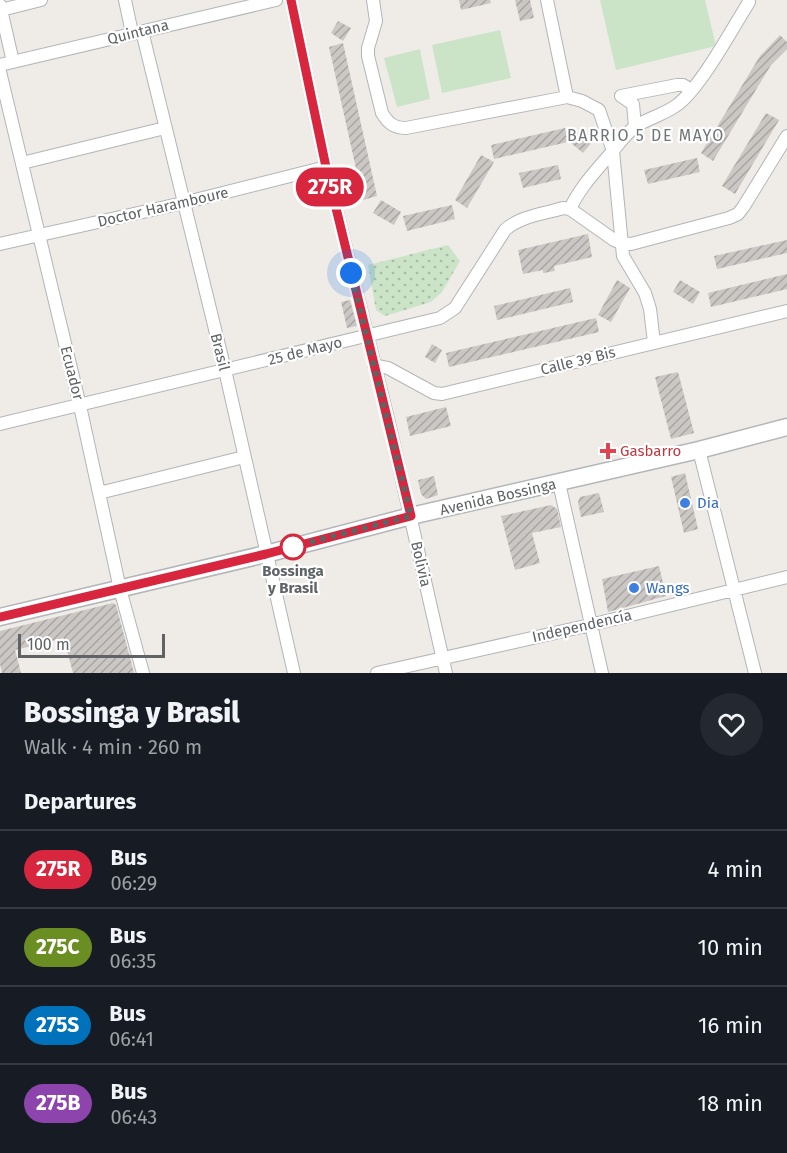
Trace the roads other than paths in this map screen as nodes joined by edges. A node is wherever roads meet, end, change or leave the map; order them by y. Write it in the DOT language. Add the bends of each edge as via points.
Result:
graph roads {
  1 [pos="41,0"];
  2 [pos="125,0"];
  3 [pos="276,0"];
  4 [pos="291,0"];
  5 [pos="373,0"];
  6 [pos="547,0"];
  7 [pos="748,2"];
  8 [pos="237,4"];
  9 [pos="1,8"];
  10 [pos="137,32"];
  11 [pos="6,64"];
  12 [pos="0,72"];
  13 [pos="691,90"];
  14 [pos="567,97"];
  15 [pos="635,127"];
  16 [pos="165,128"];
  17 [pos="787,136"];
  18 [pos="613,151"];
  19 [pos="21,163"];
  20 [pos="326,167"];
  21 [pos="183,203"];
  22 [pos="570,209"];
  23 [pos="38,235"];
  24 [pos="621,243"];
  25 [pos="0,244"];
  26 [pos="787,311"];
  27 [pos="366,336"];
  28 [pos="654,342"];
  29 [pos="375,365"];
  30 [pos="225,370"];
  31 [pos="80,406"];
  32 [pos="0,424"];
  33 [pos="787,427"];
  34 [pos="699,450"];
  35 [pos="244,457"];
  36 [pos="559,483"];
  37 [pos="99,493"];
  38 [pos="411,516"];
  39 [pos="266,554"];
  40 [pos="787,577"];
  41 [pos="120,589"];
  42 [pos="734,591"];
  43 [pos="0,617"];
  44 [pos="590,625"];
  45 [pos="442,657"];
  46 [pos="142,673"];
  47 [pos="294,673"];
  48 [pos="376,673"];
  49 [pos="446,673"];
  50 [pos="602,673"];
  51 [pos="755,673"];
  1 -- 9 [label="street"];
  2 -- 10 [label="street, Brasil"];
  3 -- 8 [label="street, Quintana"];
  4 -- 20 [label="street, Bolivia"];
  5 -- 14 [label="street" via="376,21 368,56 382,113 397,128"];
  6 -- 14 [label="street"];
  7 -- 13 [label="street"];
  8 -- 10 [label="street, Quintana"];
  9 -- 11 [label="street"];
  10 -- 11 [label="street, Quintana"];
  10 -- 16 [label="street, Brasil"];
  12 -- 19 [label="street, Ecuador"];
  13 -- 15 [label="street" via="678,104"];
  13 -- 15 [label="street" via="677,85 621,96 633,104"];
  14 -- 18 [label="street" via="599,110"];
  15 -- 18 [label="street"];
  16 -- 19 [label="street"];
  16 -- 21 [label="street, Brasil"];
  17 -- 24 [label="street" via="738,214 631,244"];
  18 -- 22 [label="street" via="587,181"];
  18 -- 24 [label="street"];
  19 -- 23 [label="street, Ecuador"];
  20 -- 21 [label="street, Doctor Haramboure"];
  20 -- 27 [label="street, Bolivia"];
  21 -- 23 [label="street, Doctor Haramboure"];
  21 -- 30 [label="street, Brasil"];
  22 -- 24 [label="street"];
  22 -- 27 [label="street, 25 de Mayo" via="512,223 448,314"];
  23 -- 25 [label="street, Doctor Haramboure"];
  23 -- 31 [label="street, Ecuador"];
  24 -- 28 [label="street" via="623,256 645,292"];
  26 -- 28 [label="street, Calle 39 Bis"];
  27 -- 29 [label="street, Bolivia"];
  27 -- 30 [label="street, 25 de Mayo"];
  28 -- 29 [label="street, Calle 39 Bis" via="442,394"];
  29 -- 38 [label="street, Bolivia"];
  30 -- 31 [label="street, 25 de Mayo"];
  30 -- 35 [label="street, Brasil"];
  31 -- 32 [label="street, 25 de Mayo"];
  31 -- 37 [label="street, Ecuador"];
  33 -- 34 [label="main road, Avenida Bossinga"];
  34 -- 36 [label="main road, Avenida Bossinga"];
  34 -- 42 [label="street"];
  35 -- 37 [label="street"];
  35 -- 39 [label="street, Brasil"];
  36 -- 38 [label="main road, Avenida Bossinga"];
  36 -- 44 [label="street"];
  37 -- 41 [label="street, Ecuador"];
  38 -- 39 [label="main road, Avenida Bossinga"];
  38 -- 45 [label="street, Bolivia"];
  39 -- 41 [label="main road, Avenida Bossinga"];
  39 -- 47 [label="street, Brasil"];
  40 -- 42 [label="street, Independencía"];
  41 -- 43 [label="main road, Avenida Bossinga"];
  41 -- 46 [label="street, Ecuador"];
  42 -- 44 [label="street, Independencía"];
  42 -- 51 [label="street"];
  44 -- 45 [label="street, Independencía"];
  44 -- 50 [label="street"];
  45 -- 48 [label="street, Independencía"];
  45 -- 49 [label="street, Bolivia"];
}
